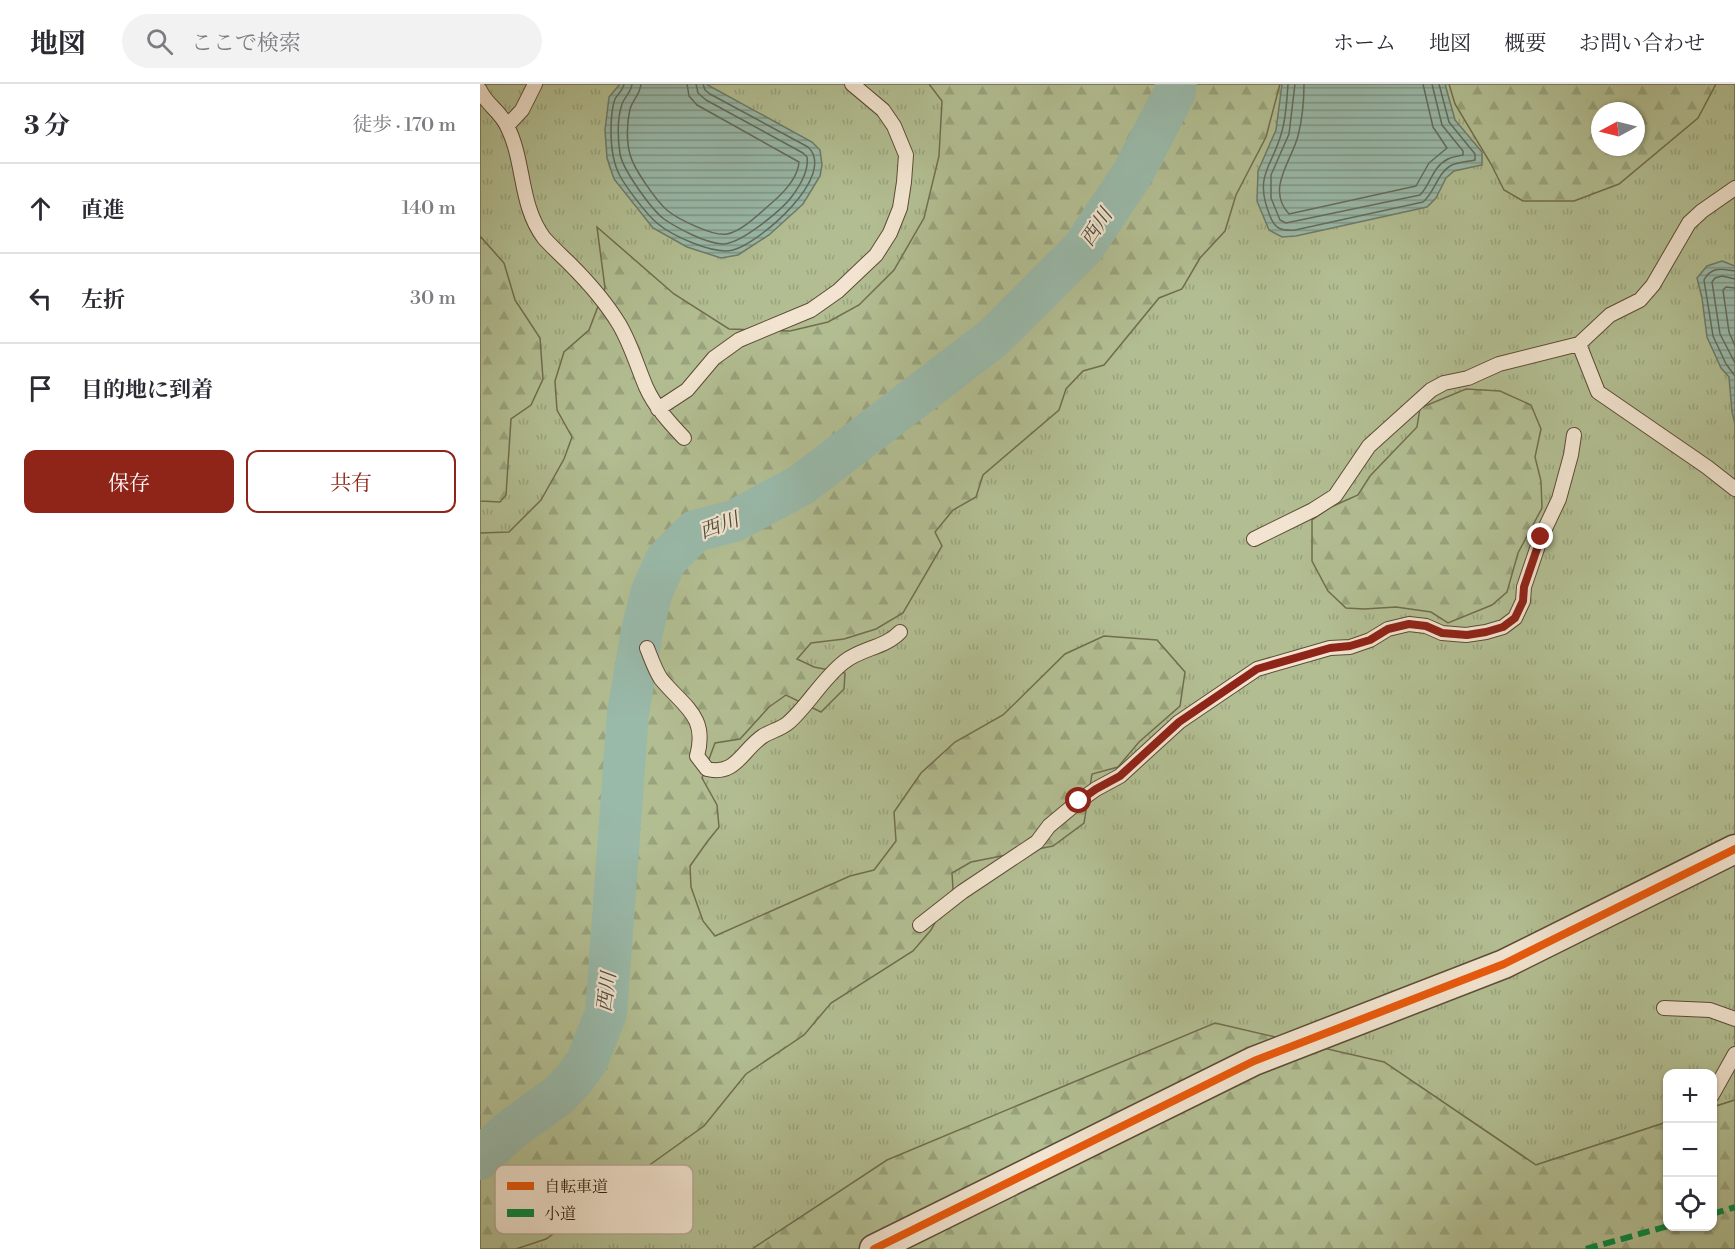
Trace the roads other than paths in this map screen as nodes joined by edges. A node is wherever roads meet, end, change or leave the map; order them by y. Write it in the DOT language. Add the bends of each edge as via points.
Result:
graph roads {
  1 [pos="535,84"];
  2 [pos="852,84"];
  3 [pos="480,90"];
  4 [pos="507,126"];
  5 [pos="1735,188"];
  6 [pos="1579,344"];
  7 [pos="658,409"];
  8 [pos="1574,435"];
  9 [pos="684,438"];
  10 [pos="1735,489"];
  11 [pos="1254,539"];
  12 [pos="900,632"];
  13 [pos="647,648"];
  14 [pos="1735,849"];
  15 [pos="920,925"];
  16 [pos="1664,1008"];
  17 [pos="1735,1019"];
  18 [pos="1735,1054"];
  19 [pos="1717,1088"];
  20 [pos="874,1249"];
  1 -- 4 [label="lane" via="522,110"];
  2 -- 7 [label="lane" via="882,110 894,126 906,155 900,208 890,233 876,255 838,291 811,310 739,340 714,358 687,390"];
  3 -- 4 [label="lane"];
  4 -- 7 [label="lane" via="519,161 523,189 544,238 601,296 620,326"];
  5 -- 6 [label="lane" via="1689,223 1640,300 1610,315"];
  6 -- 10 [label="lane" via="1598,392"];
  6 -- 11 [label="lane" via="1499,364 1431,390 1369,446 1335,496"];
  7 -- 9 [label="lane"];
  8 -- 15 [label="lane" via="1559,499 1541,537 1523,601 1515,618 1503,627 1467,635 1409,624 1350,646 1257,669 1179,722 1125,772 1049,826 1037,842"];
  12 -- 13 [label="lane" via="892,640 841,663 788,723 763,736 732,766 718,772 707,769 697,756 702,739 696,718 659,676"];
  14 -- 20 [label="street" via="1504,963 1254,1061"];
  16 -- 17 [label="lane" via="1710,1010"];
  18 -- 19 [label="lane"];
}
